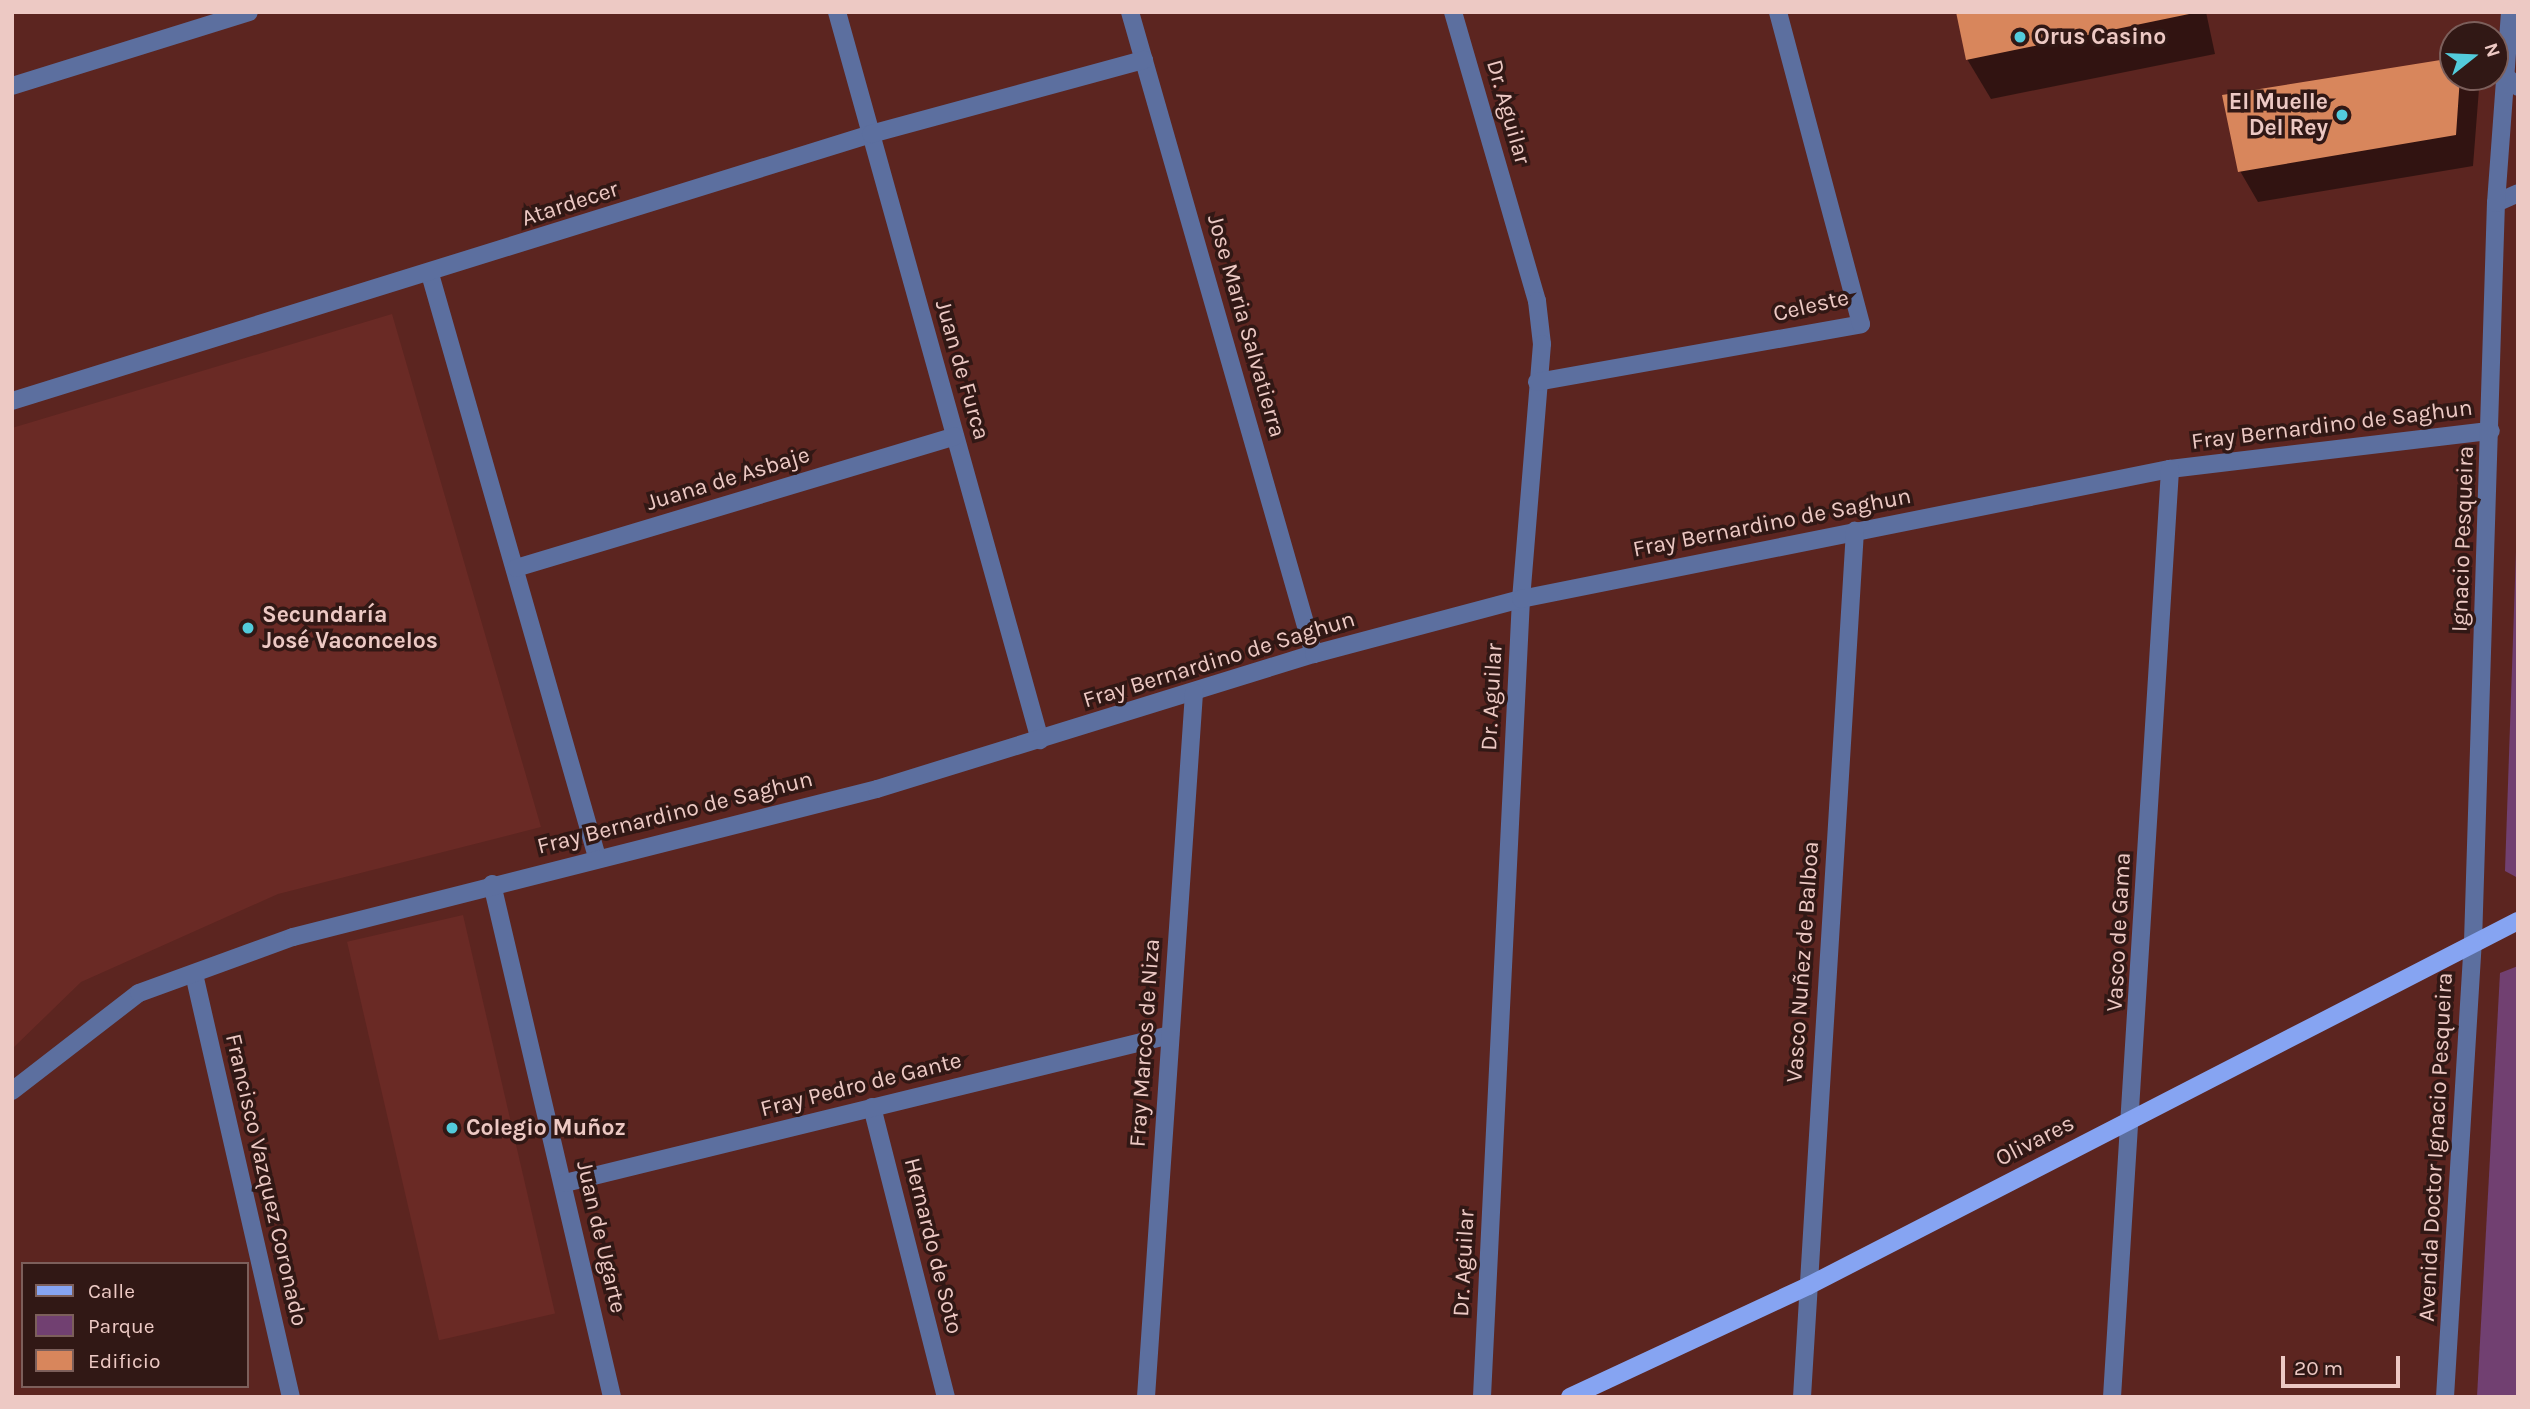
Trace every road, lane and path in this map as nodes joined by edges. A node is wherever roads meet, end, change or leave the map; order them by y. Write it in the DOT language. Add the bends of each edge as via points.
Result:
graph roads {
  1 [pos="249,12"];
  2 [pos="838,12"];
  3 [pos="1130,12"];
  4 [pos="1453,12"];
  5 [pos="1778,12"];
  6 [pos="1144,60"];
  7 [pos="12,86"];
  8 [pos="2501,91"];
  9 [pos="872,134"];
  10 [pos="2518,193"];
  11 [pos="2496,203"];
  12 [pos="430,274"];
  13 [pos="1537,382"];
  14 [pos="12,401"];
  15 [pos="2491,431"];
  16 [pos="955,436"];
  17 [pos="2170,470"];
  18 [pos="1855,531"];
  19 [pos="516,568"];
  20 [pos="1521,599"];
  21 [pos="1314,654"];
  22 [pos="1194,693"];
  23 [pos="1040,740"];
  24 [pos="597,857"];
  25 [pos="492,884"];
  26 [pos="2518,921"];
  27 [pos="2473,942"];
  28 [pos="194,974"];
  29 [pos="1170,1035"];
  30 [pos="12,1091"];
  31 [pos="872,1107"];
  32 [pos="2133,1118"];
  33 [pos="565,1183"];
  34 [pos="1808,1286"];
  35 [pos="291,1397"];
  36 [pos="612,1397"];
  37 [pos="946,1397"];
  38 [pos="1146,1397"];
  39 [pos="1482,1397"];
  40 [pos="1570,1397"];
  41 [pos="1802,1397"];
  42 [pos="2112,1397"];
  43 [pos="2445,1397"];
  1 -- 7 [label="street"];
  2 -- 9 [label="street, Juan de Furca"];
  3 -- 6 [label="street, Jose Maria Salvatierra"];
  4 -- 13 [label="street, Dr. Aguilar" via="1537,300"];
  5 -- 13 [label="street, Celeste" via="1861,324"];
  6 -- 9 [label="street, Atardecer"];
  6 -- 21 [label="street, Jose Maria Salvatierra"];
  8 -- 11 [label="street, Ignacio Pesqueira"];
  9 -- 12 [label="street, Atardecer"];
  9 -- 16 [label="street, Juan de Furca"];
  10 -- 11 [label="street"];
  11 -- 15 [label="street, Ignacio Pesqueira"];
  12 -- 14 [label="street, Atardecer"];
  12 -- 19 [label="street"];
  13 -- 20 [label="street, Dr. Aguilar"];
  15 -- 17 [label="street, Fray Bernardino de Saghun"];
  15 -- 27 [label="street, Ignacio Pesqueira"];
  16 -- 19 [label="street, Juana de Asbaje"];
  16 -- 23 [label="street, Juan de Furca"];
  17 -- 18 [label="street, Fray Bernardino de Saghun"];
  17 -- 32 [label="street, Vasco de Gama"];
  18 -- 20 [label="street, Fray Bernardino de Saghun"];
  18 -- 34 [label="street, Vasco Nuñez de Balboa"];
  19 -- 24 [label="street"];
  20 -- 21 [label="street, Fray Bernardino de Saghun"];
  20 -- 39 [label="street, Dr. Aguilar"];
  21 -- 22 [label="street, Fray Bernardino de Saghun"];
  22 -- 23 [label="street, Fray Bernardino de Saghun"];
  22 -- 29 [label="street, Fray Marcos de Niza"];
  23 -- 24 [label="street, Fray Bernardino de Saghun" via="877,789"];
  24 -- 25 [label="street, Fray Bernardino de Saghun"];
  25 -- 28 [label="street, Fray Bernardino de Saghun" via="293,937"];
  25 -- 33 [label="street, Juan de Ugarte"];
  26 -- 27 [label="main road, Olivares"];
  27 -- 32 [label="main road, Olivares"];
  27 -- 43 [label="street, Avenida Doctor Ignacio Pesqueira"];
  28 -- 30 [label="street, Fray Bernardino de Saghun" via="110,1012"];
  28 -- 35 [label="street, Francisco Vazquez Coronado"];
  29 -- 31 [label="street, Fray Pedro de Gante"];
  29 -- 38 [label="street, Fray Marcos de Niza"];
  31 -- 33 [label="street, Fray Pedro de Gante"];
  31 -- 37 [label="street, Hernardo de Soto"];
  32 -- 34 [label="main road, Olivares"];
  32 -- 42 [label="street, Vasco de Gama"];
  33 -- 36 [label="street, Juan de Ugarte"];
  34 -- 40 [label="main road, Olivares"];
  34 -- 41 [label="street, Vasco Nuñez de Balboa"];
}
